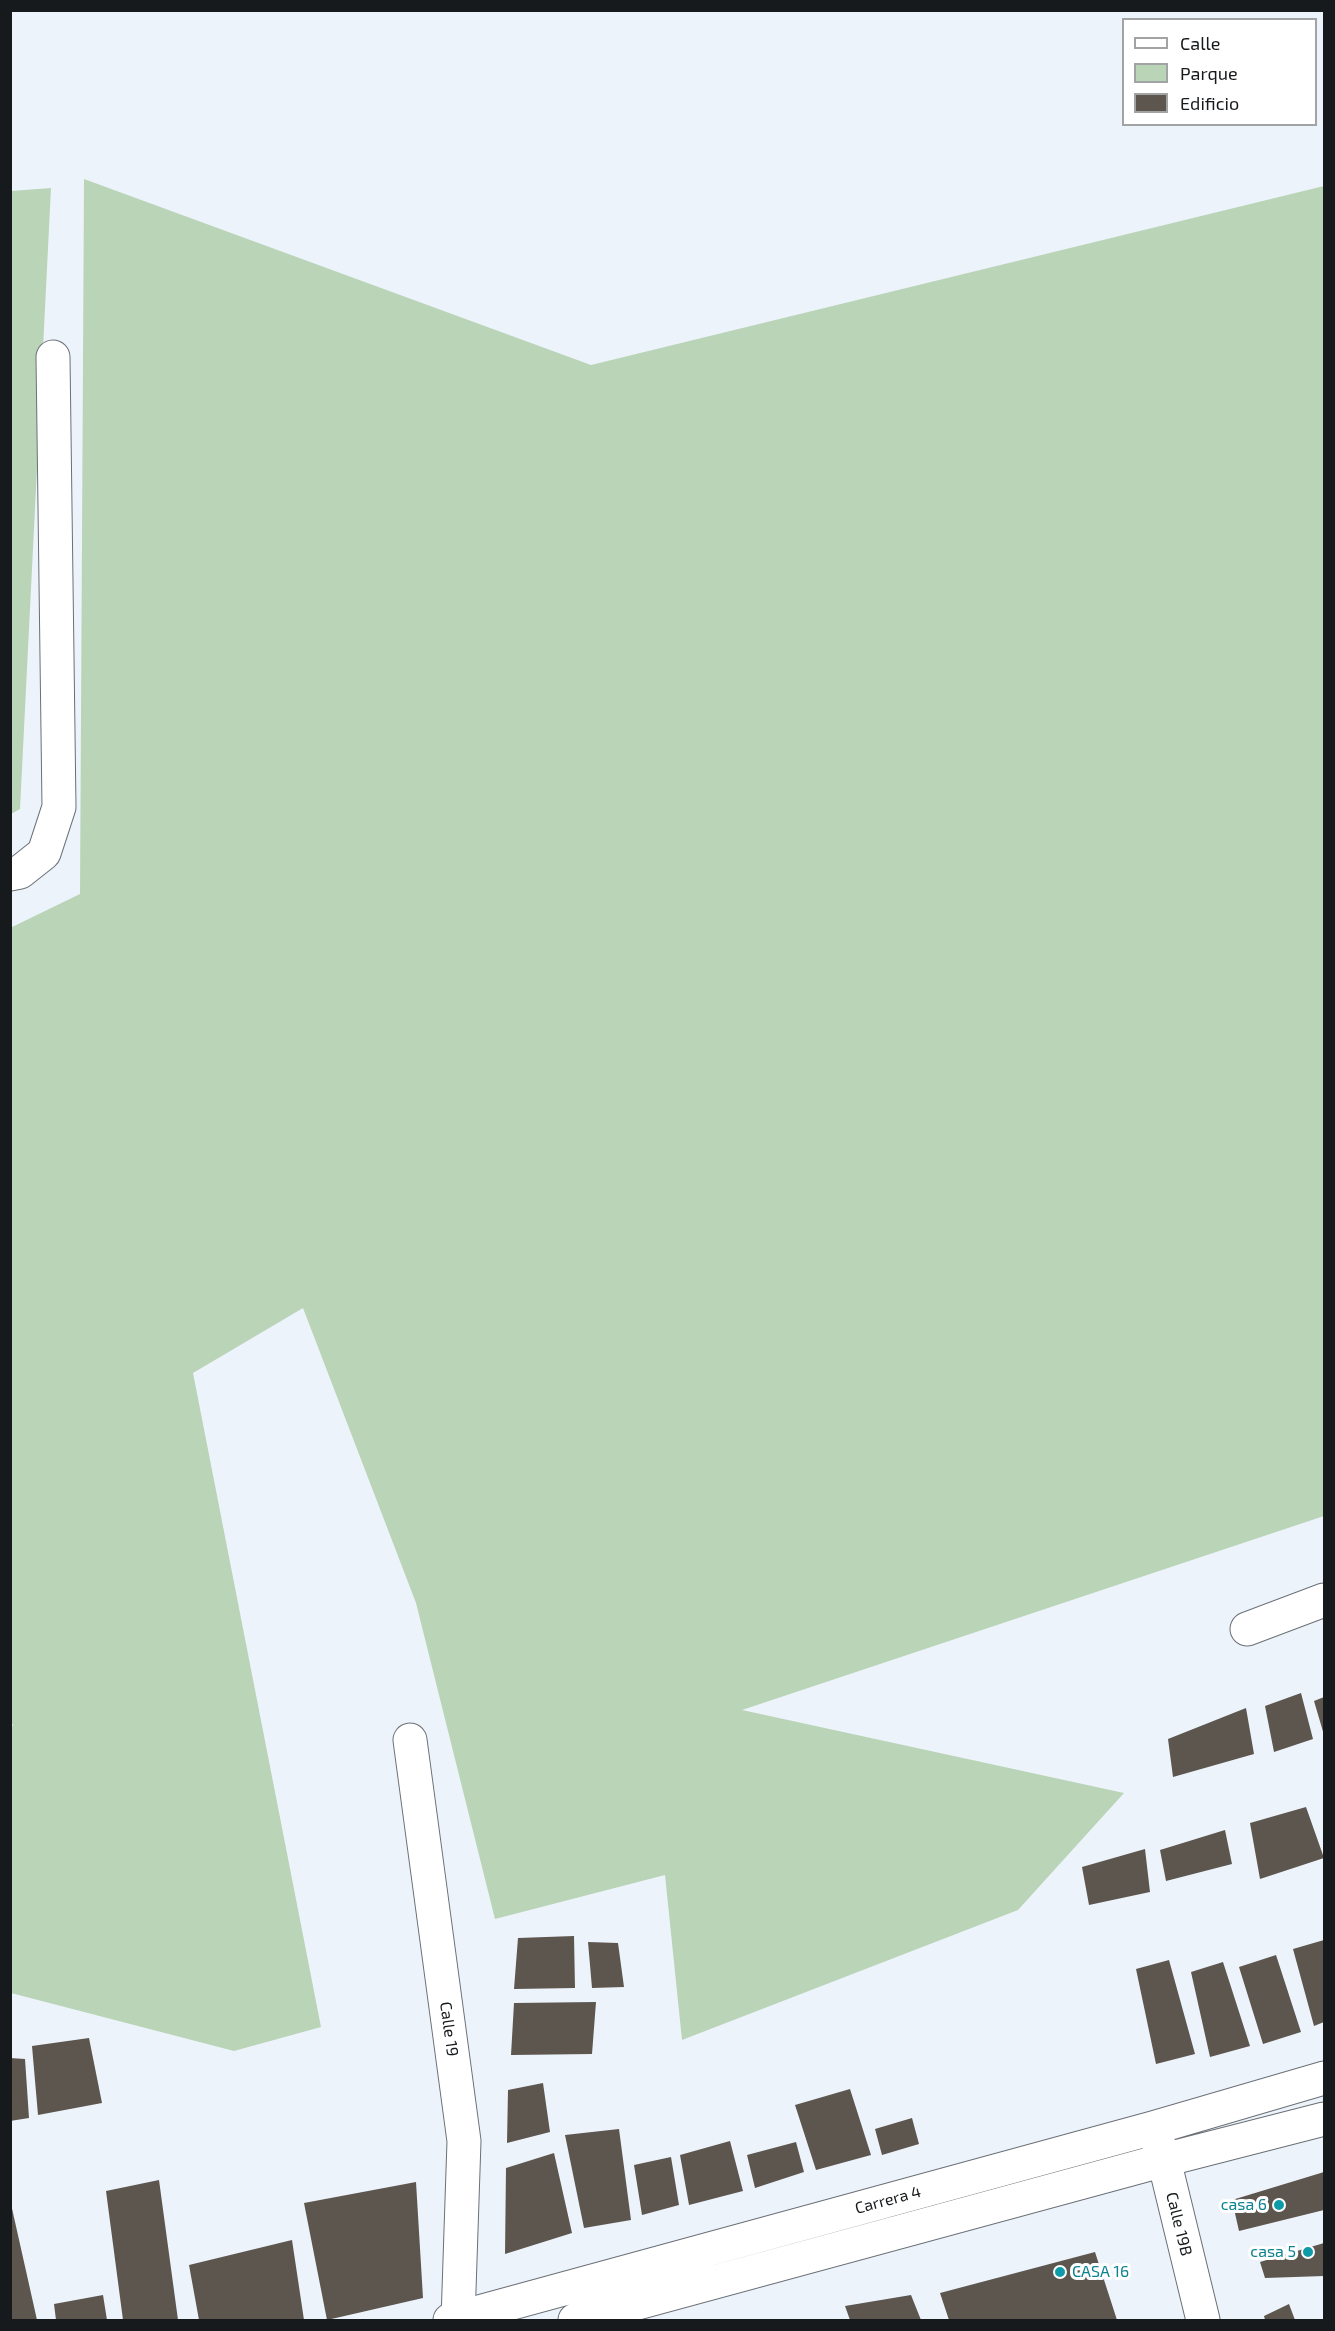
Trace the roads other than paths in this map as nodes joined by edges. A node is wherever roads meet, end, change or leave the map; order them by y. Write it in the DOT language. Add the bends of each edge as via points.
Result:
graph roads {
  1 [pos="53,357"];
  2 [pos="10,874"];
  3 [pos="1324,1600"];
  4 [pos="1247,1629"];
  5 [pos="410,1740"];
  6 [pos="1324,2078"];
  7 [pos="1324,2119"];
  8 [pos="1153,2128"];
  9 [pos="1164,2160"];
  10 [pos="455,2320"];
  11 [pos="575,2320"];
  12 [pos="1203,2320"];
  1 -- 2 [label="main road" via="59,807 44,854 20,872"];
  3 -- 4 [label="main road"];
  5 -- 10 [label="main road, Calle 19" via="464,2141"];
  6 -- 8 [label="main road, Carrera 4"];
  7 -- 9 [label="main road, Carrera 4"];
  8 -- 9 [label="main road, Calle 19B"];
  8 -- 10 [label="main road, Carrera 4"];
  9 -- 11 [label="main road, Carrera 4"];
  9 -- 12 [label="main road, Calle 19B"];
}
